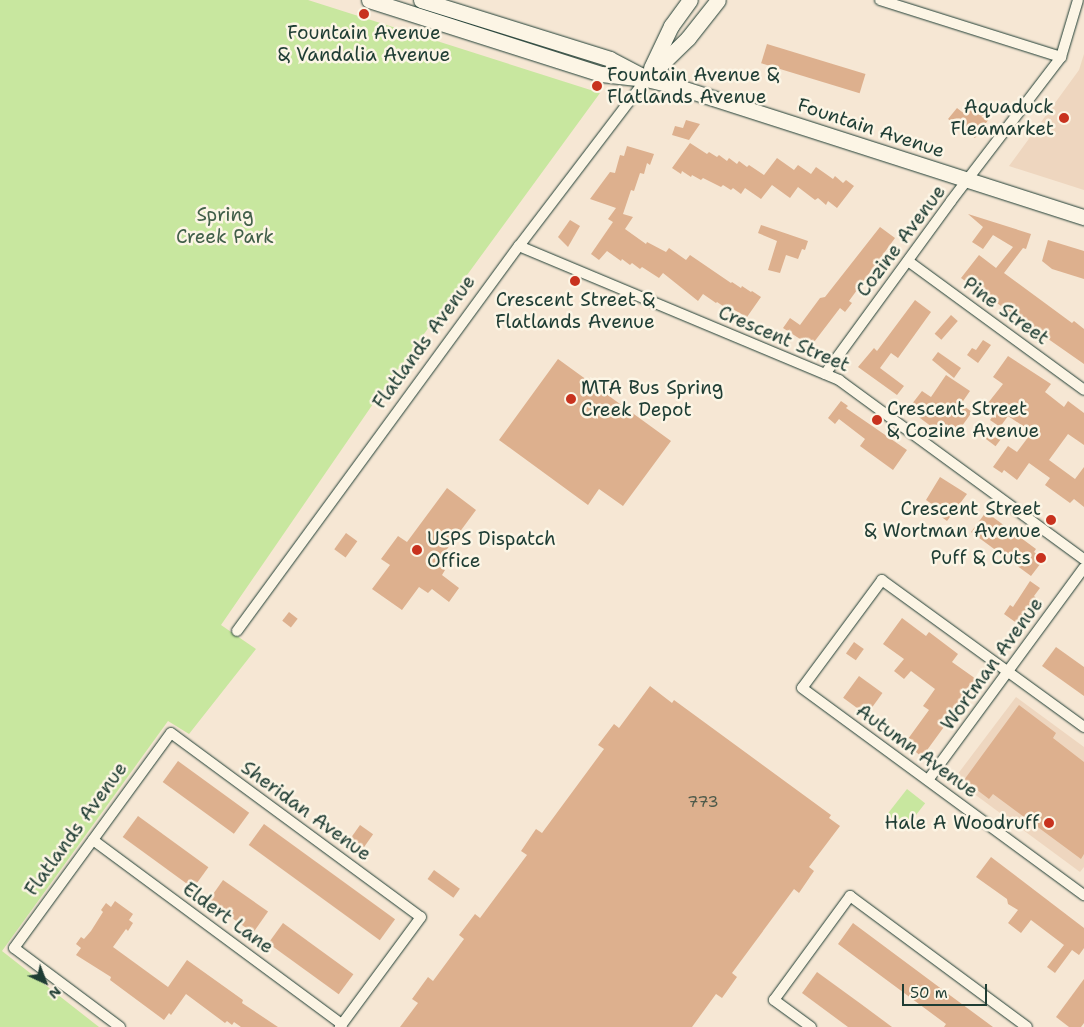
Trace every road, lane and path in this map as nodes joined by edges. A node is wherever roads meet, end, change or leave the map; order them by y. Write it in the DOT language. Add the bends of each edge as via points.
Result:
graph roads {
  1 [pos="369,0"];
  2 [pos="422,0"];
  3 [pos="690,0"];
  4 [pos="718,0"];
  5 [pos="880,0"];
  6 [pos="1078,0"];
  7 [pos="448,4"];
  8 [pos="441,24"];
  9 [pos="1060,57"];
  10 [pos="646,79"];
  11 [pos="968,181"];
  12 [pos="1084,217"];
  13 [pos="519,246"];
  14 [pos="908,261"];
  15 [pos="825,374"];
  16 [pos="1084,390"];
  17 [pos="1084,559"];
  18 [pos="1084,568"];
  19 [pos="237,631"];
  20 [pos="1008,671"];
  21 [pos="1084,726"];
  22 [pos="171,733"];
  23 [pos="928,780"];
  24 [pos="93,840"];
  25 [pos="1084,895"];
  26 [pos="341,1026"];
  27 [pos="120,1027"];
  28 [pos="811,1027"];
  29 [pos="1027,1027"];
  1 -- 8 [label="main road, Fountain Avenue"];
  2 -- 7 [label="main road, Fountain Avenue"];
  3 -- 10 [label="main road, Flatlands Avenue" via="671,26"];
  4 -- 10 [label="main road, Flatlands Avenue" via="688,38"];
  5 -- 9 [label="street"];
  6 -- 9 [label="street, Cozine Avenue"];
  7 -- 8 [label="street"];
  7 -- 10 [label="main road, Fountain Avenue" via="610,59"];
  8 -- 10 [label="main road, Fountain Avenue" via="601,74"];
  9 -- 11 [label="street, Cozine Avenue"];
  10 -- 11 [label="main road, Fountain Avenue"];
  10 -- 13 [label="street, Flatlands Avenue"];
  11 -- 12 [label="main road, Fountain Avenue"];
  11 -- 14 [label="street, Cozine Avenue"];
  13 -- 15 [label="street, Crescent Street"];
  13 -- 19 [label="street, Flatlands Avenue"];
  14 -- 15 [label="street, Cozine Avenue"];
  14 -- 16 [label="street, Pine Street"];
  15 -- 17 [label="street, Crescent Street" via="840,380 877,406"];
  18 -- 20 [label="street, Wortman Avenue"];
  20 -- 21 [label="street"];
  20 -- 23 [label="street, Wortman Avenue"];
  20 -- 23 [label="street, Autumn Avenue" via="882,580 802,688"];
  22 -- 24 [label="street, Flatlands Avenue"];
  22 -- 26 [label="street, Sheridan Avenue" via="421,917"];
  23 -- 25 [label="street, Autumn Avenue"];
  24 -- 26 [label="street, Eldert Lane"];
  24 -- 27 [label="street, Flatlands Avenue" via="14,948"];
  28 -- 29 [label="street" via="774,1000 850,896"];
}
